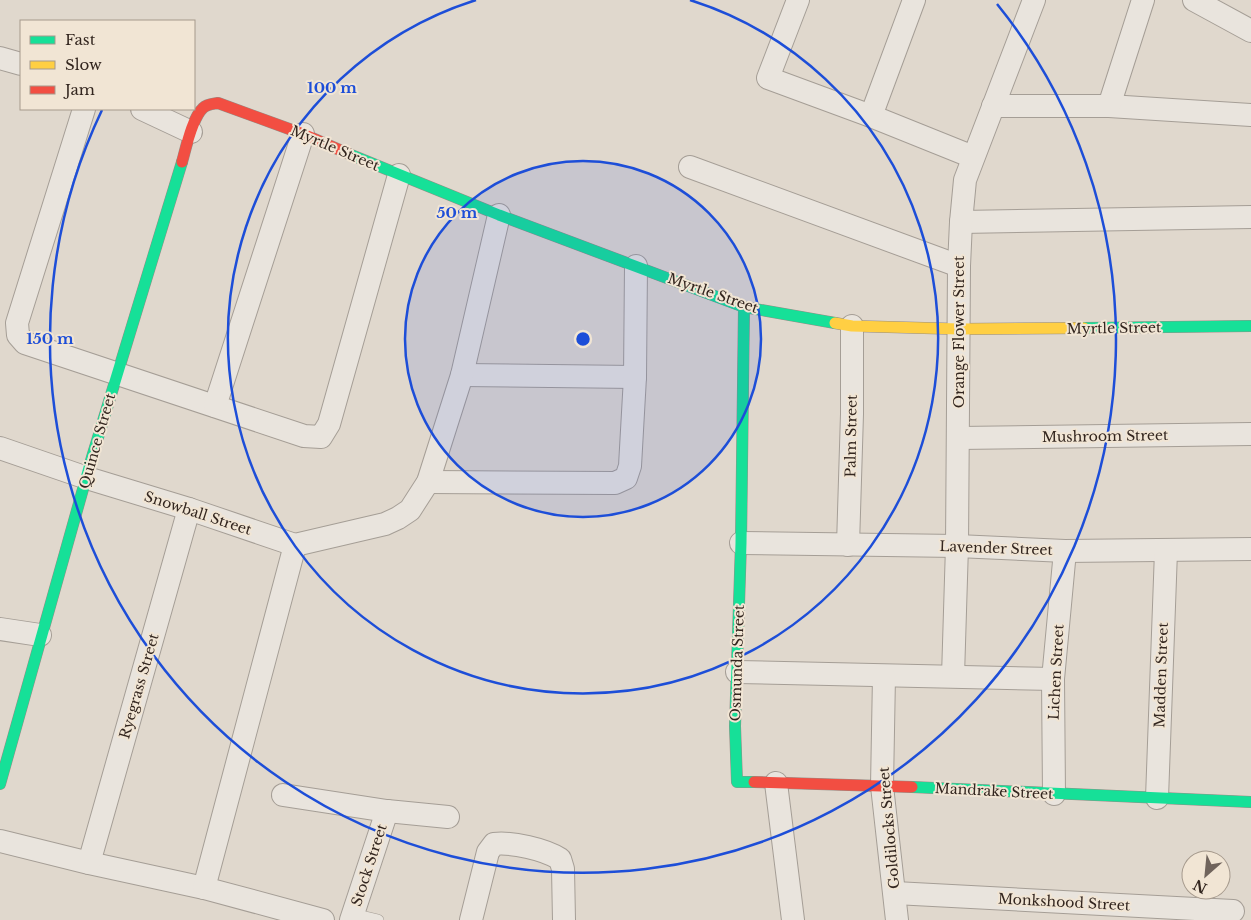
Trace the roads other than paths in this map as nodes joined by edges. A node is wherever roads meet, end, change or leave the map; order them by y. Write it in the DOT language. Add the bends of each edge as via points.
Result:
graph roads {
  1 [pos="798,0"];
  2 [pos="914,0"];
  3 [pos="1034,0"];
  4 [pos="1143,0"];
  5 [pos="1194,0"];
  6 [pos="1251,31"];
  7 [pos="0,58"];
  8 [pos="20,64"];
  9 [pos="206,104"];
  10 [pos="993,106"];
  11 [pos="1109,106"];
  12 [pos="84,110"];
  13 [pos="144,110"];
  14 [pos="1251,115"];
  15 [pos="871,116"];
  16 [pos="191,132"];
  17 [pos="303,134"];
  18 [pos="973,157"];
  19 [pos="690,167"];
  20 [pos="399,175"];
  21 [pos="499,215"];
  22 [pos="1251,217"];
  23 [pos="961,222"];
  24 [pos="636,266"];
  25 [pos="959,266"];
  26 [pos="744,307"];
  27 [pos="852,326"];
  28 [pos="1251,326"];
  29 [pos="960,329"];
  30 [pos="116,373"];
  31 [pos="462,375"];
  32 [pos="635,377"];
  33 [pos="215,406"];
  34 [pos="1251,434"];
  35 [pos="959,438"];
  36 [pos="0,448"];
  37 [pos="87,478"];
  38 [pos="428,482"];
  39 [pos="189,509"];
  40 [pos="741,543"];
  41 [pos="848,544"];
  42 [pos="295,545"];
  43 [pos="958,546"];
  44 [pos="1251,549"];
  45 [pos="1065,551"];
  46 [pos="1166,551"];
  47 [pos="0,629"];
  48 [pos="40,635"];
  49 [pos="737,672"];
  50 [pos="884,676"];
  51 [pos="953,676"];
  52 [pos="1053,679"];
  53 [pos="737,782"];
  54 [pos="776,783"];
  55 [pos="0,784"];
  56 [pos="882,786"];
  57 [pos="1054,794"];
  58 [pos="283,795"];
  59 [pos="1157,798"];
  60 [pos="1251,802"];
  61 [pos="387,811"];
  62 [pos="448,817"];
  63 [pos="0,841"];
  64 [pos="89,863"];
  65 [pos="204,888"];
  66 [pos="895,893"];
  67 [pos="1233,911"];
  68 [pos="352,917"];
  69 [pos="323,920"];
  70 [pos="378,920"];
  71 [pos="471,920"];
  72 [pos="564,920"];
  73 [pos="793,920"];
  74 [pos="897,920"];
  1 -- 15 [label="street" via="768,78"];
  2 -- 15 [label="street"];
  3 -- 10 [label="street, Orange Flower Street"];
  4 -- 11 [label="street"];
  5 -- 6 [label="street"];
  7 -- 8 [label="street"];
  9 -- 16 [label="street, Quince Street" via="201,108"];
  9 -- 17 [label="street, Myrtle Street" via="218,102"];
  10 -- 11 [label="street"];
  10 -- 18 [label="street, Orange Flower Street"];
  11 -- 14 [label="street"];
  12 -- 30 [label="street" via="17,323 18,335 26,343"];
  13 -- 16 [label="street"];
  15 -- 18 [label="street"];
  16 -- 30 [label="street, Quince Street"];
  17 -- 20 [label="street, Myrtle Street"];
  17 -- 33 [label="street"];
  18 -- 23 [label="street, Orange Flower Street" via="966,180"];
  19 -- 25 [label="street"];
  20 -- 21 [label="street, Myrtle Street"];
  20 -- 33 [label="street" via="329,424 321,436 304,436"];
  21 -- 24 [label="street, Myrtle Street"];
  21 -- 31 [label="street"];
  22 -- 23 [label="street"];
  23 -- 25 [label="street, Orange Flower Street"];
  24 -- 26 [label="street, Myrtle Street"];
  24 -- 32 [label="street"];
  25 -- 29 [label="street, Orange Flower Street"];
  26 -- 27 [label="street, Myrtle Street"];
  26 -- 40 [label="street, Osmunda Street"];
  27 -- 29 [label="street, Myrtle Street"];
  27 -- 41 [label="street, Palm Street"];
  28 -- 29 [label="street, Myrtle Street"];
  29 -- 35 [label="street, Orange Flower Street"];
  30 -- 33 [label="street"];
  30 -- 37 [label="street, Quince Street"];
  31 -- 32 [label="street"];
  31 -- 38 [label="street"];
  32 -- 38 [label="street" via="630,466 626,478 615,483"];
  34 -- 35 [label="street, Mushroom Street"];
  35 -- 43 [label="street, Orange Flower Street"];
  36 -- 37 [label="street, Snowball Street"];
  37 -- 39 [label="street, Snowball Street"];
  37 -- 48 [label="street, Quince Street"];
  38 -- 42 [label="street" via="410,510 398,518 385,524"];
  39 -- 42 [label="street, Snowball Street"];
  39 -- 64 [label="street, Ryegrass Street"];
  40 -- 41 [label="street, Lavender Street"];
  40 -- 49 [label="street, Osmunda Street"];
  41 -- 43 [label="street, Lavender Street"];
  42 -- 65 [label="street"];
  43 -- 45 [label="street, Lavender Street"];
  43 -- 51 [label="street, Orange Flower Street"];
  44 -- 46 [label="street, Lavender Street"];
  45 -- 46 [label="street, Lavender Street"];
  45 -- 52 [label="street, Lichen Street"];
  46 -- 59 [label="street, Madden Street"];
  47 -- 48 [label="street"];
  48 -- 55 [label="street, Quince Street"];
  49 -- 50 [label="street"];
  49 -- 53 [label="street, Osmunda Street"];
  50 -- 51 [label="street"];
  50 -- 56 [label="street, Goldilocks Street"];
  51 -- 52 [label="street"];
  52 -- 57 [label="street, Lichen Street"];
  53 -- 54 [label="street, Mandrake Street"];
  54 -- 56 [label="street, Mandrake Street"];
  54 -- 73 [label="street"];
  56 -- 57 [label="street, Mandrake Street"];
  56 -- 66 [label="street, Goldilocks Street"];
  57 -- 59 [label="street, Mandrake Street"];
  58 -- 61 [label="street"];
  59 -- 60 [label="street, Mandrake Street"];
  61 -- 62 [label="street"];
  61 -- 68 [label="street, Stock Street"];
  63 -- 64 [label="street"];
  64 -- 65 [label="street"];
  65 -- 69 [label="street"];
  66 -- 67 [label="street, Monkshood Street"];
  66 -- 74 [label="street, Goldilocks Street"];
  68 -- 70 [label="lane"];
  71 -- 72 [label="street" via="488,852 494,844 503,843 550,853 560,859"];
}
